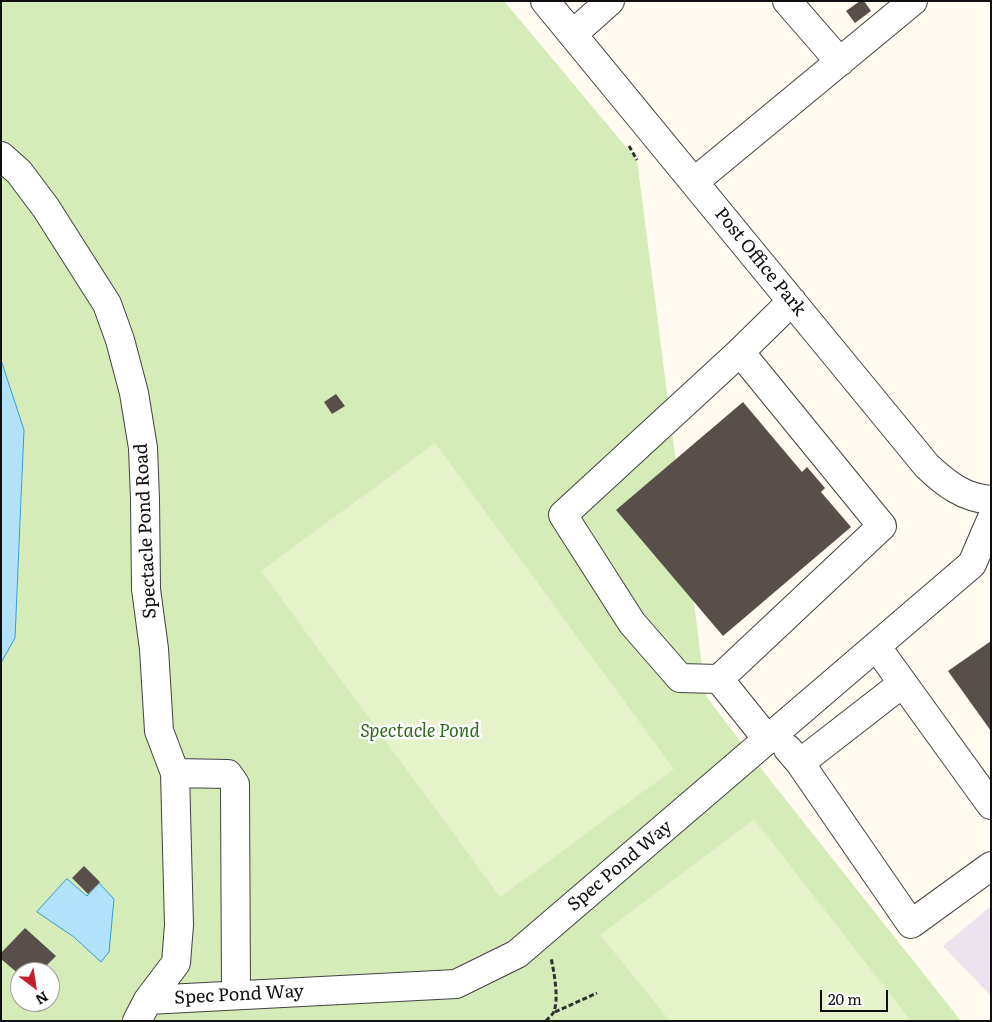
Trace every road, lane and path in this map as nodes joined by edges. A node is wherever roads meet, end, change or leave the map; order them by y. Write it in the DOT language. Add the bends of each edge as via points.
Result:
graph roads {
  1 [pos="545,1"];
  2 [pos="610,1"];
  3 [pos="788,1"];
  4 [pos="913,1"];
  5 [pos="572,34"];
  6 [pos="840,62"];
  7 [pos="1,156"];
  8 [pos="694,182"];
  9 [pos="792,301"];
  10 [pos="740,352"];
  11 [pos="991,500"];
  12 [pos="991,520"];
  13 [pos="983,560"];
  14 [pos="876,646"];
  15 [pos="718,679"];
  16 [pos="903,683"];
  17 [pos="772,737"];
  18 [pos="800,763"];
  19 [pos="175,773"];
  20 [pos="991,805"];
  21 [pos="991,866"];
  22 [pos="538,936"];
  23 [pos="597,993"];
  24 [pos="236,995"];
  25 [pos="143,1010"];
  26 [pos="554,1012"];
  27 [pos="546,1021"];
  1 -- 5 [label="street, Post Office Park"];
  2 -- 5 [label="street"];
  3 -- 6 [label="street"];
  4 -- 6 [label="street"];
  5 -- 8 [label="street, Post Office Park"];
  6 -- 8 [label="street"];
  7 -- 19 [label="street, Spectacle Pond Road" via="20,172 46,208 107,304 120,340 134,393 143,448 146,589 159,731"];
  8 -- 9 [label="street, Post Office Park"];
  9 -- 10 [label="street"];
  9 -- 11 [label="street, Post Office Park" via="927,466 962,494"];
  10 -- 15 [label="street" via="882,526"];
  10 -- 15 [label="street" via="563,515 632,623 680,678"];
  12 -- 13 [label="street, Spec Pond Way"];
  13 -- 14 [label="street, Spec Pond Way" via="972,564"];
  14 -- 16 [label="street"];
  14 -- 17 [label="street, Spec Pond Way"];
  15 -- 17 [label="street"];
  16 -- 18 [label="street"];
  16 -- 20 [label="street"];
  17 -- 18 [label="street"];
  17 -- 22 [label="street, Spec Pond Way"];
  18 -- 21 [label="street" via="911,924"];
  19 -- 24 [label="street" via="228,774 235,784"];
  19 -- 25 [label="street, Spectacle Pond Road" via="179,925 176,963"];
  22 -- 24 [label="street, Spec Pond Way" via="517,954 456,984"];
  22 -- 26 [label="path" via="546,946 555,976"];
  23 -- 26 [label="path"];
  24 -- 25 [label="street, Spec Pond Way"];
  26 -- 27 [label="path"];
}
